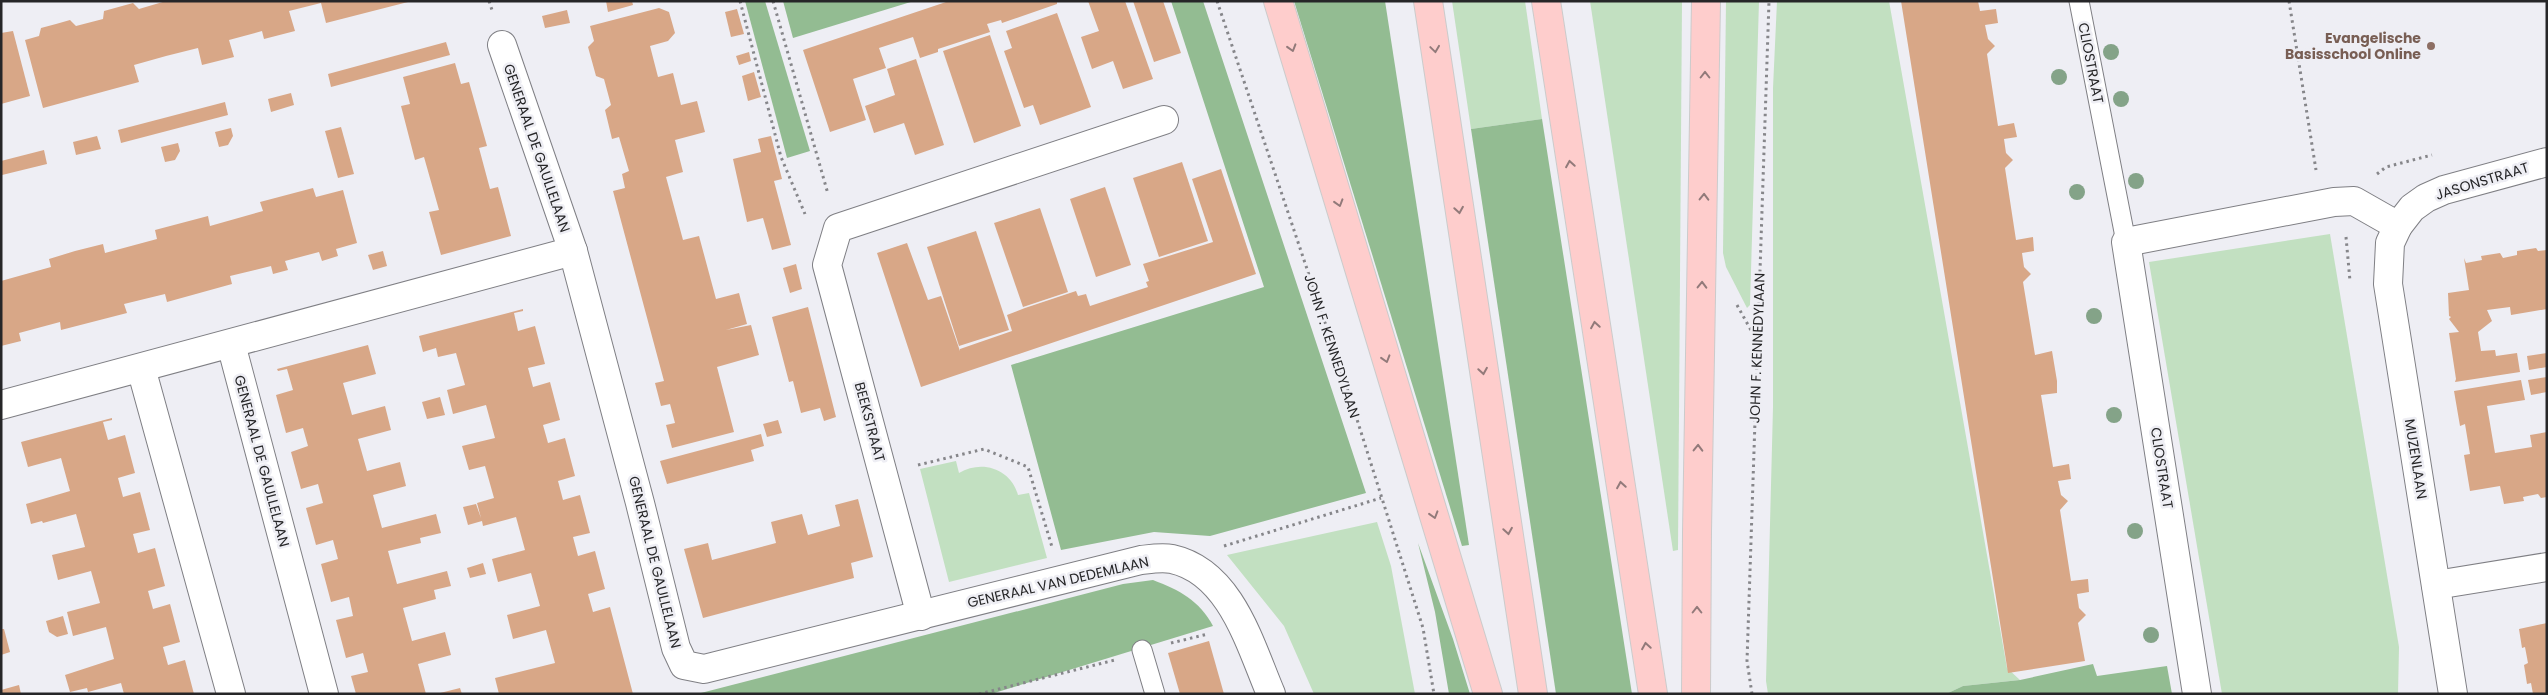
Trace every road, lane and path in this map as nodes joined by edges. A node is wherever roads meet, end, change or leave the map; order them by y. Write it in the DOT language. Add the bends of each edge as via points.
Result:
graph roads {
  1 [pos="740,1"];
  2 [pos="773,1"];
  3 [pos="1216,1"];
  4 [pos="1278,1"];
  5 [pos="1428,1"];
  6 [pos="1546,1"];
  7 [pos="1706,1"];
  8 [pos="1769,1"];
  9 [pos="2079,1"];
  10 [pos="2289,1"];
  11 [pos="502,45"];
  12 [pos="1164,120"];
  13 [pos="2547,162"];
  14 [pos="2321,202"];
  15 [pos="2398,226"];
  16 [pos="838,228"];
  17 [pos="2126,242"];
  18 [pos="573,251"];
  19 [pos="827,265"];
  20 [pos="231,344"];
  21 [pos="141,368"];
  22 [pos="1,405"];
  23 [pos="884,473"];
  24 [pos="1381,498"];
  25 [pos="1190,566"];
  26 [pos="2547,567"];
  27 [pos="1061,579"];
  28 [pos="2436,585"];
  29 [pos="921,616"];
  30 [pos="1142,650"];
  31 [pos="231,694"];
  32 [pos="324,694"];
  33 [pos="1155,694"];
  34 [pos="1271,694"];
  35 [pos="1434,694"];
  36 [pos="1488,694"];
  37 [pos="1533,694"];
  38 [pos="1653,694"];
  39 [pos="1696,694"];
  40 [pos="1752,694"];
  41 [pos="2197,694"];
  42 [pos="2454,694"];
  1 -- 19 [label="path" via="781,157"];
  2 -- 16 [label="path"];
  3 -- 24 [label="path, JOHN F. KENNEDYLAAN"];
  4 -- 36 [label="main road, one-way"];
  5 -- 37 [label="main road, one-way"];
  38 -- 6 [label="main road, one-way"];
  39 -- 7 [label="main road, one-way"];
  8 -- 40 [label="path, JOHN F. KENNEDYLAAN" via="1748,661"];
  9 -- 17 [label="lane, CLIOSTRAAT"];
  10 -- 14 [label="path"];
  11 -- 18 [label="street, GENERAAL DE GAULLELAAN"];
  12 -- 16 [label="street"];
  13 -- 15 [label="street, JASONSTRAAT" via="2444,190 2412,208"];
  14 -- 15 [label="street" via="2354,200"];
  14 -- 17 [label="street"];
  15 -- 28 [label="street, MUZENLAAN" via="2390,243 2388,284"];
  16 -- 19 [label="street"];
  17 -- 41 [label="street, CLIOSTRAAT"];
  18 -- 20 [label="street, GENERAAL DE GAULLELAAN"];
  18 -- 29 [label="street, GENERAAL DE GAULLELAAN" via="676,648 684,665 704,669"];
  19 -- 23 [label="street, BEEKSTRAAT"];
  20 -- 21 [label="street, GENERAAL DE GAULLELAAN"];
  20 -- 32 [label="street, GENERAAL DE GAULLELAAN"];
  21 -- 22 [label="street, GENERAAL DE GAULLELAAN"];
  21 -- 31 [label="street"];
  23 -- 27 [label="path" via="984,449 1028,467"];
  23 -- 29 [label="street, BEEKSTRAAT"];
  24 -- 25 [label="path" via="1220,548"];
  24 -- 35 [label="path, JOHN F. KENNEDYLAAN" via="1423,628"];
  25 -- 27 [label="street, GENERAAL VAN DEDEMLAAN" via="1170,558 1140,560"];
  25 -- 34 [label="street, GENERAAL VAN DEDEMLAAN" via="1210,578 1225,597"];
  26 -- 28 [label="street"];
  27 -- 29 [label="street, GENERAAL VAN DEDEMLAAN"];
  28 -- 42 [label="street, MUZENLAAN"];
  30 -- 33 [label="lane"];
}
